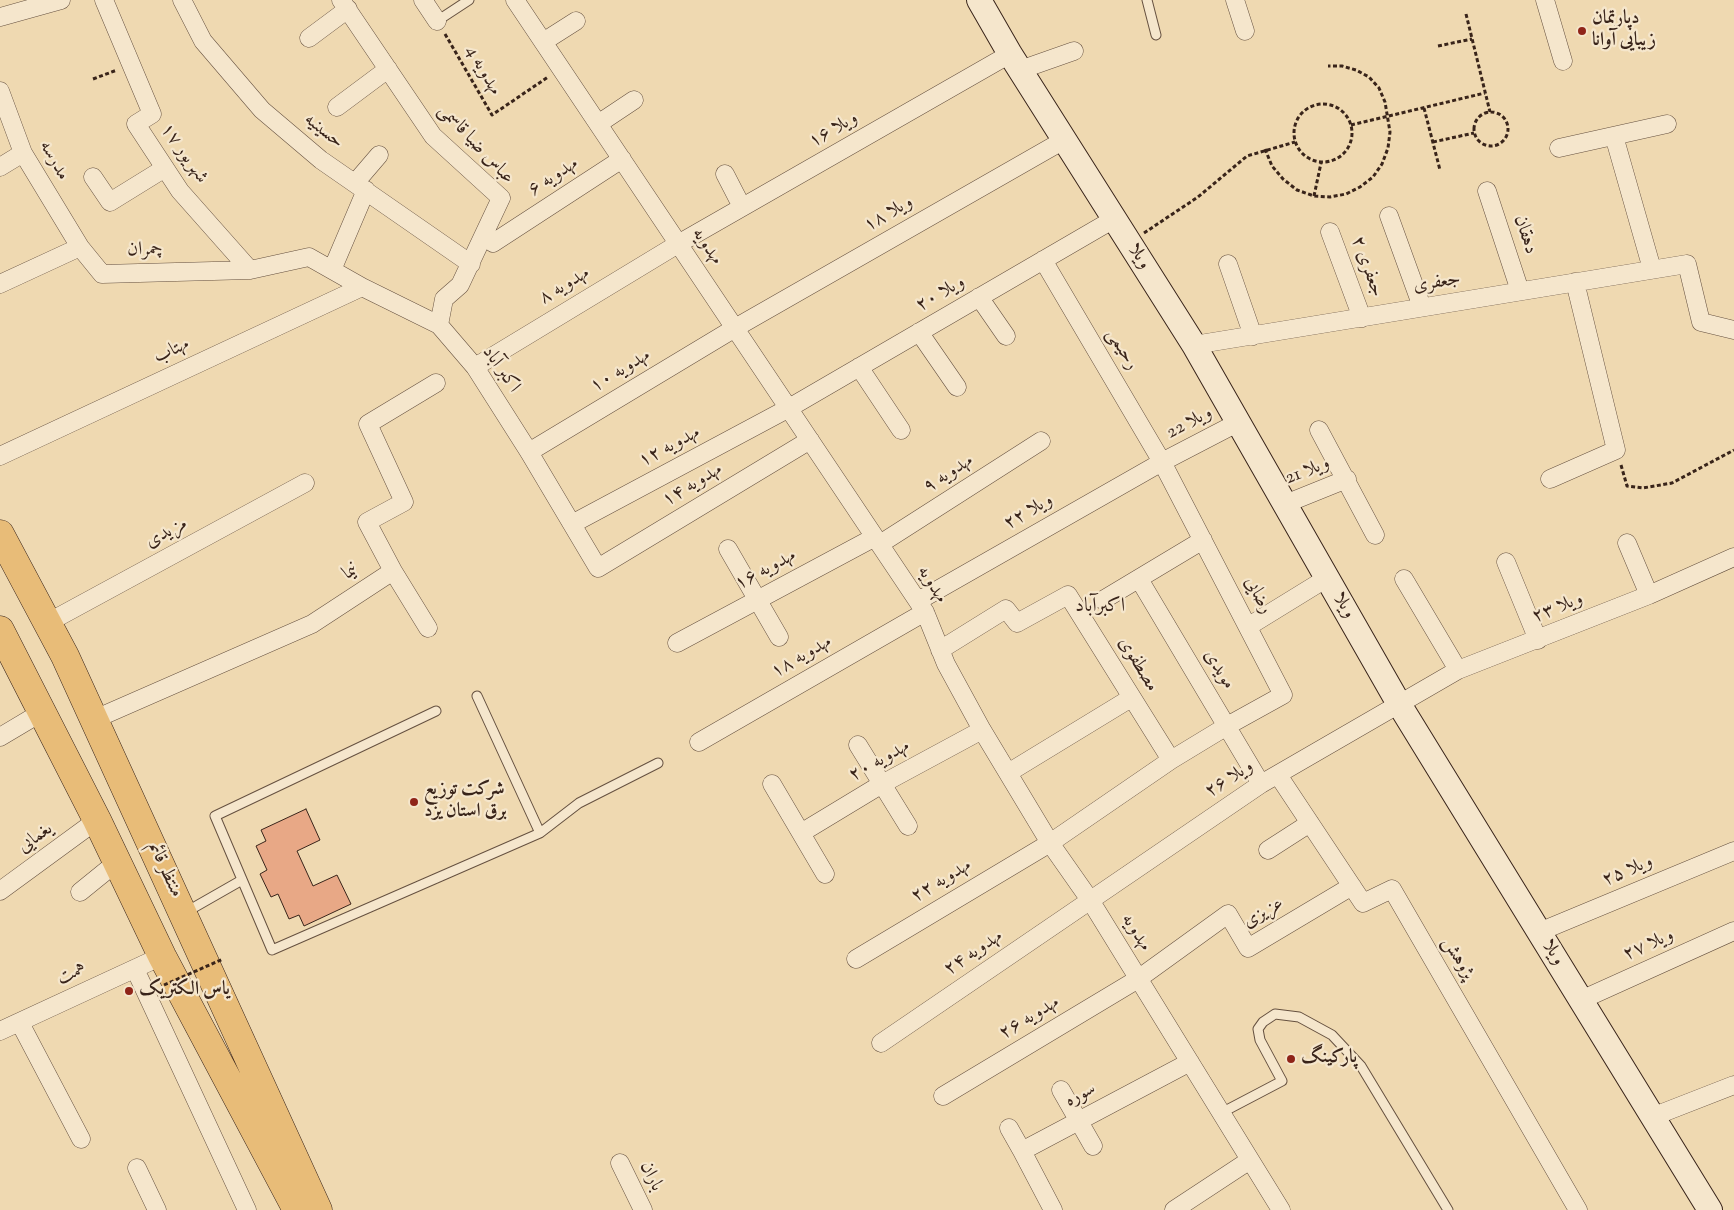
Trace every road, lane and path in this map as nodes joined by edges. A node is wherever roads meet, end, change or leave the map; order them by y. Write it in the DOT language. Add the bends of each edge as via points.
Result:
graph roads {
  1 [pos="61,0"];
  2 [pos="104,0"];
  3 [pos="182,0"];
  4 [pos="423,0"];
  5 [pos="469,0"];
  6 [pos="515,0"];
  7 [pos="979,0"];
  8 [pos="1147,0"];
  9 [pos="1236,0"];
  10 [pos="1545,0"];
  11 [pos="344,5"];
  12 [pos="1466,14"];
  13 [pos="0,17"];
  14 [pos="437,21"];
  15 [pos="576,21"];
  16 [pos="1245,32"];
  17 [pos="1156,35"];
  18 [pos="309,38"];
  19 [pos="1472,39"];
  20 [pos="543,42"];
  21 [pos="1438,46"];
  22 [pos="1074,50"];
  23 [pos="1563,61"];
  24 [pos="1015,62"];
  25 [pos="132,65"];
  26 [pos="1328,66"];
  27 [pos="388,69"];
  28 [pos="561,69"];
  29 [pos="93,79"];
  30 [pos="0,91"];
  31 [pos="1485,93"];
  32 [pos="634,100"];
  33 [pos="337,107"];
  34 [pos="1424,108"];
  35 [pos="1490,112"];
  36 [pos="1388,116"];
  37 [pos="598,124"];
  38 [pos="1667,124"];
  39 [pos="1352,125"];
  40 [pos="1474,133"];
  41 [pos="1614,136"];
  42 [pos="1064,140"];
  43 [pos="1295,142"];
  44 [pos="1433,142"];
  45 [pos="1559,148"];
  46 [pos="1265,149"];
  47 [pos="23,153"];
  48 [pos="379,155"];
  49 [pos="622,159"];
  50 [pos="1321,163"];
  51 [pos="0,167"];
  52 [pos="165,168"];
  53 [pos="1440,170"];
  54 [pos="725,174"];
  55 [pos="94,177"];
  56 [pos="361,187"];
  57 [pos="1487,191"];
  58 [pos="1314,196"];
  59 [pos="742,207"];
  60 [pos="1389,216"];
  61 [pos="1114,219"];
  62 [pos="1330,232"];
  63 [pos="484,236"];
  64 [pos="1129,242"];
  65 [pos="678,244"];
  66 [pos="80,247"];
  67 [pos="309,257"];
  68 [pos="1043,260"];
  69 [pos="471,264"];
  70 [pos="1228,264"];
  71 [pos="1652,269"];
  72 [pos="250,270"];
  73 [pos="332,270"];
  74 [pos="1575,282"];
  75 [pos="0,284"];
  76 [pos="362,287"];
  77 [pos="1520,292"];
  78 [pos="980,297"];
  79 [pos="1422,308"];
  80 [pos="1362,318"];
  81 [pos="438,325"];
  82 [pos="735,328"];
  83 [pos="1734,330"];
  84 [pos="919,332"];
  85 [pos="1006,336"];
  86 [pos="1253,336"];
  87 [pos="1194,346"];
  88 [pos="475,367"];
  89 [pos="859,367"];
  90 [pos="436,383"];
  91 [pos="957,387"];
  92 [pos="789,408"];
  93 [pos="1238,423"];
  94 [pos="901,430"];
  95 [pos="1319,430"];
  96 [pos="810,440"];
  97 [pos="1041,441"];
  98 [pos="1616,450"];
  99 [pos="1734,450"];
  100 [pos="529,452"];
  101 [pos="0,456"];
  102 [pos="1162,462"];
  103 [pos="1347,479"];
  104 [pos="1550,479"];
  105 [pos="306,483"];
  106 [pos="1285,504"];
  107 [pos="572,524"];
  108 [pos="0,534"];
  109 [pos="1376,535"];
  110 [pos="877,540"];
  111 [pos="1203,540"];
  112 [pos="1628,543"];
  113 [pos="728,549"];
  114 [pos="1734,557"];
  115 [pos="1506,562"];
  116 [pos="598,568"];
  117 [pos="393,571"];
  118 [pos="1327,578"];
  119 [pos="1404,579"];
  120 [pos="1139,580"];
  121 [pos="1649,595"];
  122 [pos="757,600"];
  123 [pos="1103,600"];
  124 [pos="921,606"];
  125 [pos="49,622"];
  126 [pos="1248,626"];
  127 [pos="428,628"];
  128 [pos="0,630"];
  129 [pos="779,637"];
  130 [pos="1538,640"];
  131 [pos="677,643"];
  132 [pos="940,650"];
  133 [pos="1458,670"];
  134 [pos="477,696"];
  135 [pos="1131,698"];
  136 [pos="1399,704"];
  137 [pos="436,711"];
  138 [pos="42,712"];
  139 [pos="94,719"];
  140 [pos="1227,726"];
  141 [pos="982,730"];
  142 [pos="0,737"];
  143 [pos="699,742"];
  144 [pos="858,745"];
  145 [pos="1172,760"];
  146 [pos="658,763"];
  147 [pos="1008,773"];
  148 [pos="1278,775"];
  149 [pos="772,784"];
  150 [pos="882,784"];
  151 [pos="1261,784"];
  152 [pos="97,820"];
  153 [pos="1310,823"];
  154 [pos="908,826"];
  155 [pos="540,833"];
  156 [pos="801,833"];
  157 [pos="1050,842"];
  158 [pos="1268,850"];
  159 [pos="1734,851"];
  160 [pos="117,862"];
  161 [pos="825,874"];
  162 [pos="242,880"];
  163 [pos="1352,886"];
  164 [pos="0,891"];
  165 [pos="80,892"];
  166 [pos="1090,900"];
  167 [pos="184,913"];
  168 [pos="1539,932"];
  169 [pos="1734,932"];
  170 [pos="162,956"];
  171 [pos="223,959"];
  172 [pos="856,959"];
  173 [pos="135,969"];
  174 [pos="1138,978"];
  175 [pos="164,985"];
  176 [pos="1581,1000"];
  177 [pos="20,1023"];
  178 [pos="0,1031"];
  179 [pos="881,1043"];
  180 [pos="1190,1062"];
  181 [pos="1734,1085"];
  182 [pos="1061,1090"];
  183 [pos="943,1096"];
  184 [pos="1221,1113"];
  185 [pos="1652,1117"];
  186 [pos="1078,1121"];
  187 [pos="1009,1128"];
  188 [pos="81,1139"];
  189 [pos="1093,1146"];
  190 [pos="1022,1151"];
  191 [pos="1250,1160"];
  192 [pos="620,1163"];
  193 [pos="138,1168"];
  194 [pos="299,1202"];
  195 [pos="156,1210"];
  196 [pos="247,1210"];
  197 [pos="339,1210"];
  198 [pos="643,1210"];
  199 [pos="1053,1210"];
  200 [pos="1174,1210"];
  201 [pos="1280,1210"];
  202 [pos="1448,1210"];
  203 [pos="1578,1210"];
  204 [pos="1710,1210"];
  1 -- 13 [label="street"];
  2 -- 25 [label="street, ۱۷ شهریور"];
  3 -- 56 [label="street, حسینیه" via="203,41 262,110 320,160"];
  4 -- 14 [label="street"];
  5 -- 14 [label="lane"];
  6 -- 20 [label="street, مهدویه"];
  7 -- 24 [label="street, ویلا"];
  8 -- 17 [label="lane"];
  9 -- 16 [label="street"];
  10 -- 23 [label="street"];
  11 -- 18 [label="street"];
  11 -- 27 [label="street, عباس ضیا قاسمی"];
  12 -- 19 [label="path"];
  14 -- 28 [label="path, مهدویه 4" via="492,115"];
  15 -- 20 [label="street"];
  19 -- 21 [label="path"];
  19 -- 31 [label="path"];
  20 -- 28 [label="street, مهدویه"];
  22 -- 24 [label="street, ویلا ۱۶"];
  24 -- 42 [label="street, ویلا"];
  24 -- 59 [label="street, ویلا ۱۶"];
  25 -- 29 [label="path"];
  25 -- 52 [label="street, ۱۷ شهریور" via="152,114 136,124"];
  26 -- 36 [label="path" via="1342,66 1369,77 1379,88"];
  27 -- 33 [label="street"];
  27 -- 63 [label="street, عباس ضیا قاسمی" via="433,136 501,198"];
  28 -- 37 [label="street, مهدویه"];
  30 -- 47 [label="street, مدرسه"];
  31 -- 34 [label="path"];
  31 -- 35 [label="path"];
  32 -- 37 [label="street"];
  34 -- 36 [label="path"];
  34 -- 44 [label="path"];
  35 -- 40 [label="path" via="1480,116"];
  35 -- 40 [label="path" via="1499,114 1506,121 1505,140 1497,146 1487,146 1479,142"];
  36 -- 39 [label="path"];
  36 -- 58 [label="path" via="1388,148 1373,177 1346,194"];
  37 -- 49 [label="street, مهدویه"];
  38 -- 41 [label="street"];
  39 -- 43 [label="path" via="1343,112 1330,104 1314,105 1301,113 1294,127"];
  39 -- 50 [label="path" via="1352,139 1346,152 1335,161"];
  40 -- 44 [label="path"];
  41 -- 45 [label="street"];
  41 -- 71 [label="street"];
  42 -- 61 [label="street, ویلا"];
  42 -- 82 [label="street, ویلا ۱۸"];
  43 -- 46 [label="path"];
  43 -- 50 [label="path" via="1305,156"];
  44 -- 53 [label="path"];
  46 -- 58 [label="path" via="1272,166 1283,179 1297,190"];
  46 -- 64 [label="path" via="1247,156 1198,197"];
  47 -- 51 [label="street"];
  47 -- 66 [label="street, مدرسه"];
  48 -- 56 [label="street"];
  49 -- 63 [label="street, مهدویه ۶" via="493,242"];
  49 -- 65 [label="street, مهدویه"];
  50 -- 58 [label="path"];
  52 -- 55 [label="street" via="110,202"];
  52 -- 72 [label="street, ۱۷ شهریور" via="180,191"];
  54 -- 59 [label="street"];
  56 -- 69 [label="street, حسینیه"];
  56 -- 73 [label="street"];
  57 -- 77 [label="street, دهقان"];
  59 -- 65 [label="street, ویلا ۱۶"];
  60 -- 79 [label="street"];
  61 -- 64 [label="street, ویلا"];
  61 -- 68 [label="street, ویلا ۲۰"];
  62 -- 80 [label="street, جعفری ۲"];
  63 -- 69 [label="street, عباس ضیا قاسمی"];
  64 -- 87 [label="street, ویلا"];
  65 -- 82 [label="street, مهدویه"];
  65 -- 88 [label="street, مهدویه ۸"];
  66 -- 72 [label="street, چمران" via="102,274"];
  66 -- 75 [label="street"];
  67 -- 72 [label="street, چمران"];
  67 -- 73 [label="street, اکبر آباد"];
  68 -- 78 [label="street, ویلا ۲۰"];
  68 -- 102 [label="street, رحیمی"];
  69 -- 81 [label="street, عباس ضیا قاسمی" via="460,284 444,299"];
  70 -- 86 [label="street"];
  71 -- 74 [label="street, جعفری"];
  71 -- 83 [label="street, جعفری" via="1687,264 1701,322"];
  73 -- 76 [label="street, اکبر آباد"];
  74 -- 77 [label="street, جعفری"];
  74 -- 98 [label="street"];
  76 -- 81 [label="street, اکبر آباد"];
  76 -- 101 [label="street, مهتاب"];
  77 -- 79 [label="street, جعفری"];
  78 -- 84 [label="street, ویلا ۲۰"];
  78 -- 85 [label="street"];
  79 -- 80 [label="street, جعفری"];
  80 -- 86 [label="street, جعفری"];
  81 -- 88 [label="street, اکبر آباد"];
  82 -- 92 [label="street, مهدویه"];
  82 -- 100 [label="street, مهدویه ۱۰"];
  84 -- 89 [label="street, ویلا ۲۰"];
  84 -- 91 [label="street"];
  86 -- 87 [label="street, جعفری"];
  87 -- 93 [label="street, ویلا"];
  88 -- 100 [label="street, اکبر آباد"];
  89 -- 92 [label="street, ویلا ۲۰"];
  89 -- 94 [label="street"];
  90 -- 117 [label="street" via="368,424 404,502 366,522"];
  92 -- 96 [label="street, مهدویه"];
  92 -- 107 [label="street, مهدویه ۱۲"];
  93 -- 102 [label="street, ویلا 22"];
  93 -- 106 [label="street, ویلا"];
  95 -- 103 [label="street, ویلا 21"];
  96 -- 110 [label="street, مهدویه"];
  96 -- 116 [label="street, مهدویه ۱۴"];
  97 -- 110 [label="street, مهدویه ۹"];
  98 -- 99 [label="path" via="1626,486 1643,488 1672,483"];
  98 -- 104 [label="street"];
  100 -- 107 [label="street, اکبر آباد"];
  102 -- 111 [label="street, رضایی"];
  102 -- 124 [label="street, ویلا ۲۲"];
  103 -- 106 [label="street, ویلا 21"];
  103 -- 109 [label="street, ویلا 21"];
  105 -- 125 [label="street, مزیدی"];
  106 -- 118 [label="street, ویلا"];
  107 -- 116 [label="street, اکبر آباد"];
  108 -- 125 [label="main road, منتظر قائم"];
  110 -- 122 [label="street, مهدویه ۱۶"];
  110 -- 124 [label="street, مهدویه"];
  111 -- 120 [label="street"];
  111 -- 126 [label="street, رضایی"];
  112 -- 121 [label="street"];
  113 -- 122 [label="street"];
  114 -- 121 [label="street, ویلا ۲۳"];
  115 -- 130 [label="street"];
  117 -- 127 [label="street"];
  117 -- 139 [label="street, نیما" via="312,624"];
  118 -- 126 [label="street"];
  118 -- 136 [label="street, ویلا"];
  119 -- 133 [label="street"];
  120 -- 123 [label="street"];
  120 -- 140 [label="street, مویدی"];
  121 -- 130 [label="street, ویلا ۲۳"];
  122 -- 129 [label="street"];
  122 -- 131 [label="street, مهدویه ۱۶"];
  124 -- 132 [label="street, مهدویه"];
  124 -- 143 [label="street, مهدویه ۱۸"];
  125 -- 139 [label="main road, منتظر قائم"];
  126 -- 140 [label="street, رضایی" via="1283,695"];
  128 -- 138 [label="main road, منتظر قائم"];
  130 -- 133 [label="street, ویلا ۲۳"];
  132 -- 135 [label="street, مصطفوی" via="1006,610 1017,623 1068,595"];
  132 -- 141 [label="street, مهدویه"];
  133 -- 136 [label="street, ویلا ۲۳"];
  134 -- 155 [label="lane"];
  135 -- 145 [label="street, مصطفوی"];
  135 -- 147 [label="street"];
  136 -- 148 [label="street, ویلا ۲۶"];
  136 -- 168 [label="street, ویلا"];
  137 -- 162 [label="lane" via="215,816"];
  138 -- 142 [label="street"];
  138 -- 152 [label="main road, منتظر قائم"];
  139 -- 167 [label="main road, منتظر قائم"];
  140 -- 145 [label="street"];
  140 -- 151 [label="street, مویدی"];
  141 -- 147 [label="street, مهدویه"];
  141 -- 150 [label="street, مهدویه ۲۰"];
  144 -- 150 [label="street"];
  145 -- 157 [label="street"];
  146 -- 155 [label="lane" via="579,803"];
  147 -- 157 [label="street, مهدویه"];
  148 -- 151 [label="street, ویلا ۲۶"];
  148 -- 153 [label="street, پژوهش"];
  149 -- 156 [label="street"];
  150 -- 154 [label="street"];
  150 -- 156 [label="street, مهدویه ۲۰"];
  151 -- 166 [label="street, ویلا ۲۶"];
  152 -- 160 [label="main road, منتظر قائم"];
  152 -- 164 [label="street, یغمایی"];
  153 -- 158 [label="street"];
  153 -- 163 [label="street, پژوهش"];
  155 -- 162 [label="lane" via="272,950"];
  156 -- 161 [label="street"];
  157 -- 166 [label="street, مهدویه"];
  157 -- 172 [label="street, مهدویه ۲۲"];
  159 -- 168 [label="street, ویلا ۲۵"];
  160 -- 165 [label="street"];
  160 -- 170 [label="main road, منتظر قائم"];
  162 -- 167 [label="lane"];
  163 -- 174 [label="street, عزیزی" via="1248,948 1228,914"];
  163 -- 203 [label="street, پژوهش" via="1363,903 1392,889"];
  166 -- 174 [label="street, مهدویه"];
  166 -- 179 [label="street, مهدویه ۲۴"];
  167 -- 194 [label="main road, منتظر قائم"];
  168 -- 176 [label="street, ویلا"];
  169 -- 176 [label="street, ویلا ۲۷"];
  170 -- 173 [label="street, همت"];
  170 -- 194 [label="main road, منتظر قائم"];
  171 -- 175 [label="path, bridge"];
  173 -- 177 [label="street, همت"];
  173 -- 196 [label="street"];
  174 -- 180 [label="street, مهدویه"];
  174 -- 183 [label="street, مهدویه ۲۶"];
  176 -- 185 [label="street, ویلا"];
  177 -- 178 [label="street, همت"];
  177 -- 188 [label="street"];
  180 -- 184 [label="street, مهدویه"];
  180 -- 186 [label="street, سوره"];
  181 -- 185 [label="street"];
  182 -- 186 [label="street"];
  184 -- 191 [label="street, مهدویه"];
  184 -- 202 [label="lane" via="1282,1081 1260,1040 1258,1029 1275,1014 1298,1017 1332,1035 1361,1066"];
  185 -- 204 [label="street, ویلا"];
  186 -- 189 [label="street"];
  186 -- 190 [label="street, سوره"];
  187 -- 190 [label="street"];
  190 -- 199 [label="street"];
  191 -- 200 [label="street"];
  191 -- 201 [label="street, مهدویه"];
  192 -- 198 [label="street, باران"];
  193 -- 195 [label="street"];
  194 -- 197 [label="main road"];
}
